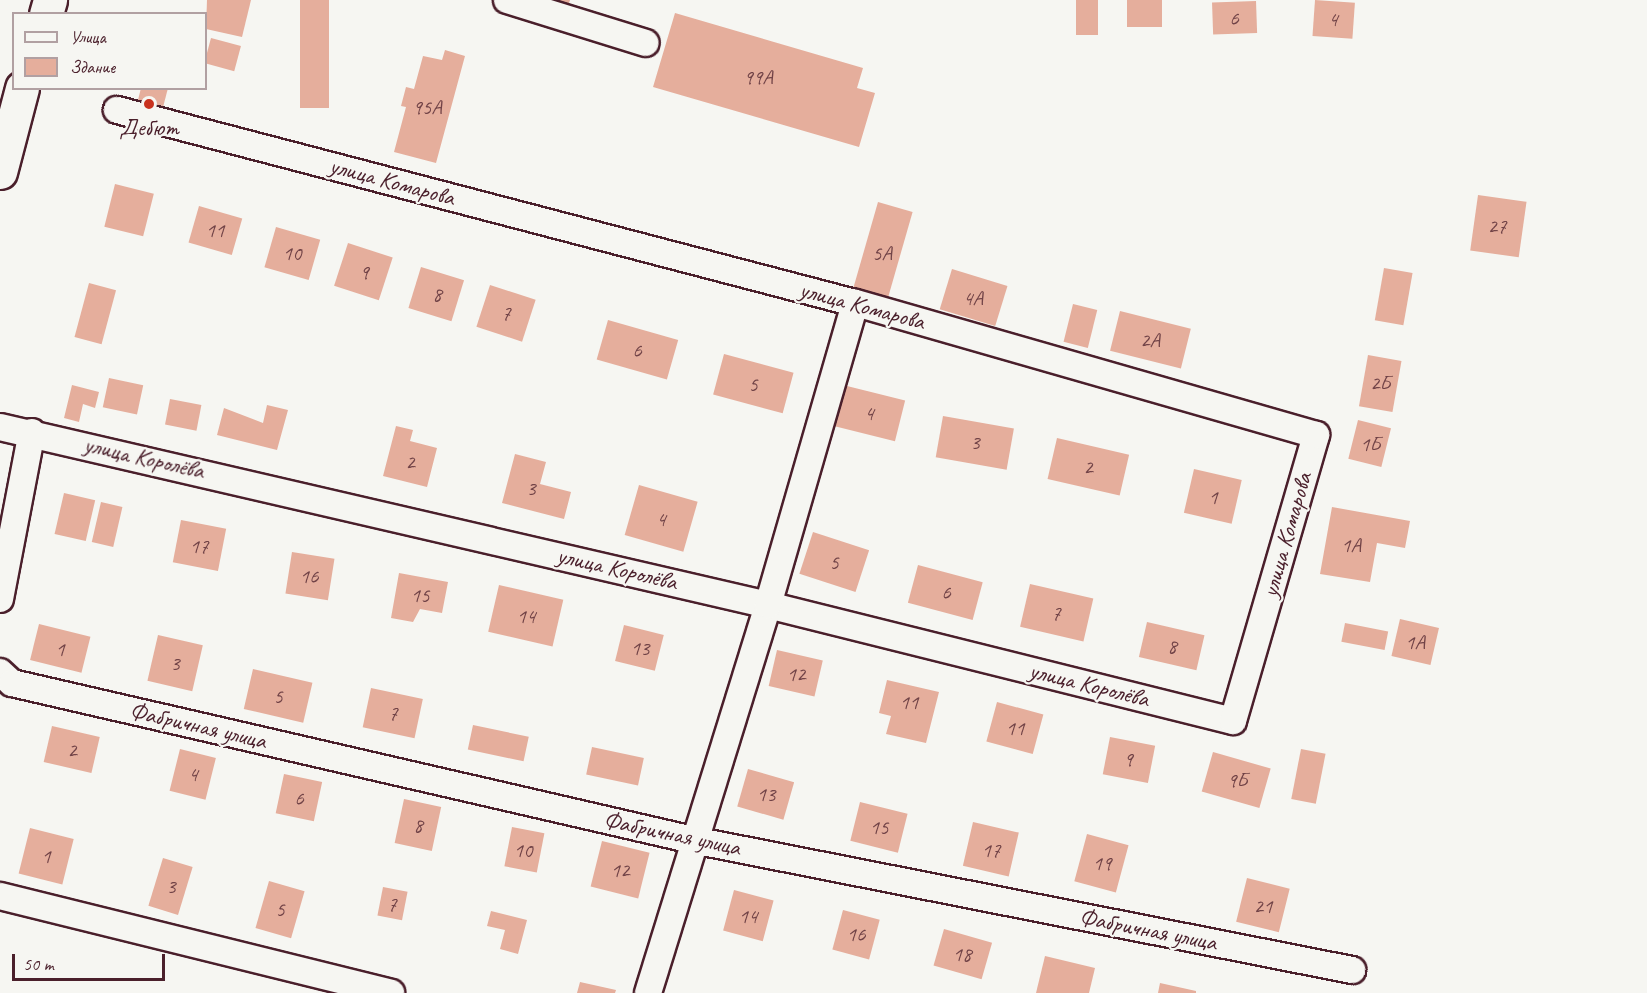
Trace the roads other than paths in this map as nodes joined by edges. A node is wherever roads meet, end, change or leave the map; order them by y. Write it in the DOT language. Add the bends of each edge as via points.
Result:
graph roads {
  1 [pos="507,0"];
  2 [pos="646,43"];
  3 [pos="21,90"];
  4 [pos="117,110"];
  5 [pos="0,172"];
  6 [pos="855,303"];
  7 [pos="0,427"];
  8 [pos="32,432"];
  9 [pos="0,599"];
  10 [pos="768,605"];
  11 [pos="0,672"];
  12 [pos="1233,721"];
  13 [pos="693,840"];
  14 [pos="0,896"];
  15 [pos="1352,970"];
  16 [pos="391,993"];
  17 [pos="648,993"];
  1 -- 2 [label="street"];
  3 -- 5 [label="main road"];
  4 -- 6 [label="street, улица Комарова"];
  6 -- 10 [label="street"];
  6 -- 12 [label="street, улица Комарова" via="1316,435"];
  7 -- 8 [label="street, улица Королёва"];
  8 -- 9 [label="street"];
  8 -- 10 [label="street, улица Королёва"];
  10 -- 12 [label="street, улица Королёва"];
  10 -- 13 [label="street"];
  11 -- 13 [label="street, Фабричная улица" via="12,683"];
  13 -- 15 [label="street, Фабричная улица"];
  13 -- 17 [label="street"];
  14 -- 16 [label="street"];
}
